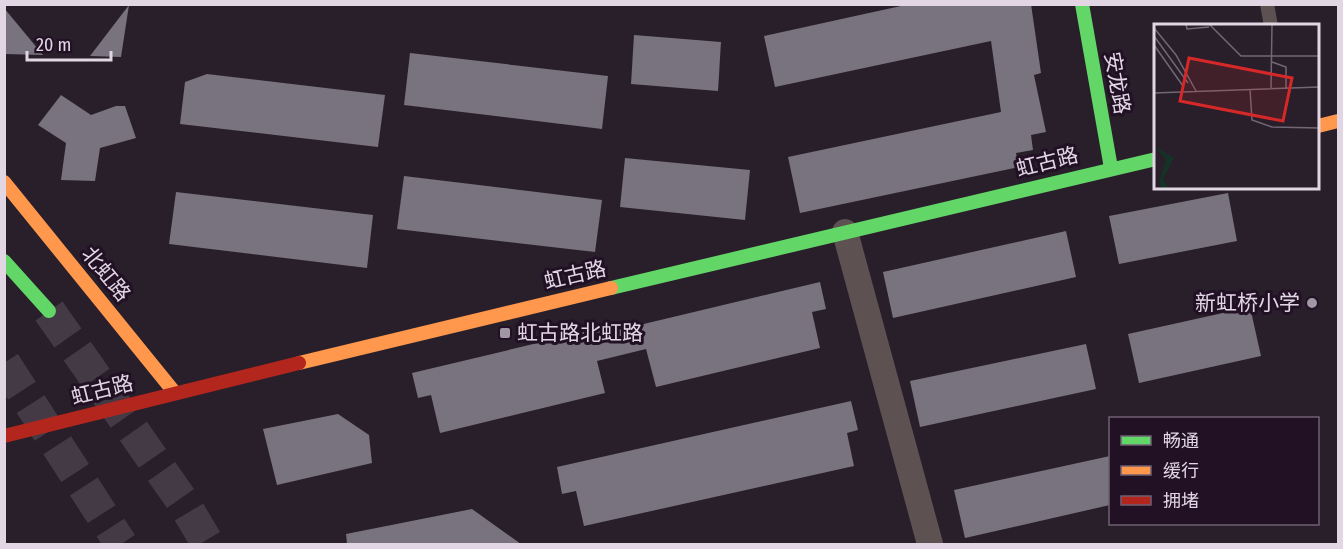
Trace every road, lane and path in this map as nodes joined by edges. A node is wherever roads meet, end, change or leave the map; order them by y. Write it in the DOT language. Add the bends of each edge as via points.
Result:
graph roads {
  1 [pos="1082,4"];
  2 [pos="1267,4"];
  3 [pos="1271,24"];
  4 [pos="1338,121"];
  5 [pos="1319,126"];
  6 [pos="1154,159"];
  7 [pos="1111,168"];
  8 [pos="4,182"];
  9 [pos="845,232"];
  10 [pos="4,261"];
  11 [pos="49,311"];
  12 [pos="175,393"];
  13 [pos="4,436"];
  14 [pos="930,544"];
  1 -- 7 [label="main road, 安龙路"];
  2 -- 3 [label="lane"];
  4 -- 5 [label="main road"];
  6 -- 7 [label="main road, 虹古路"];
  7 -- 9 [label="main road, 虹古路"];
  8 -- 12 [label="main road, 北虹路"];
  9 -- 12 [label="main road, 虹古路"];
  9 -- 14 [label="street"];
  10 -- 11 [label="main road"];
  12 -- 13 [label="main road, 虹古路"];
}
